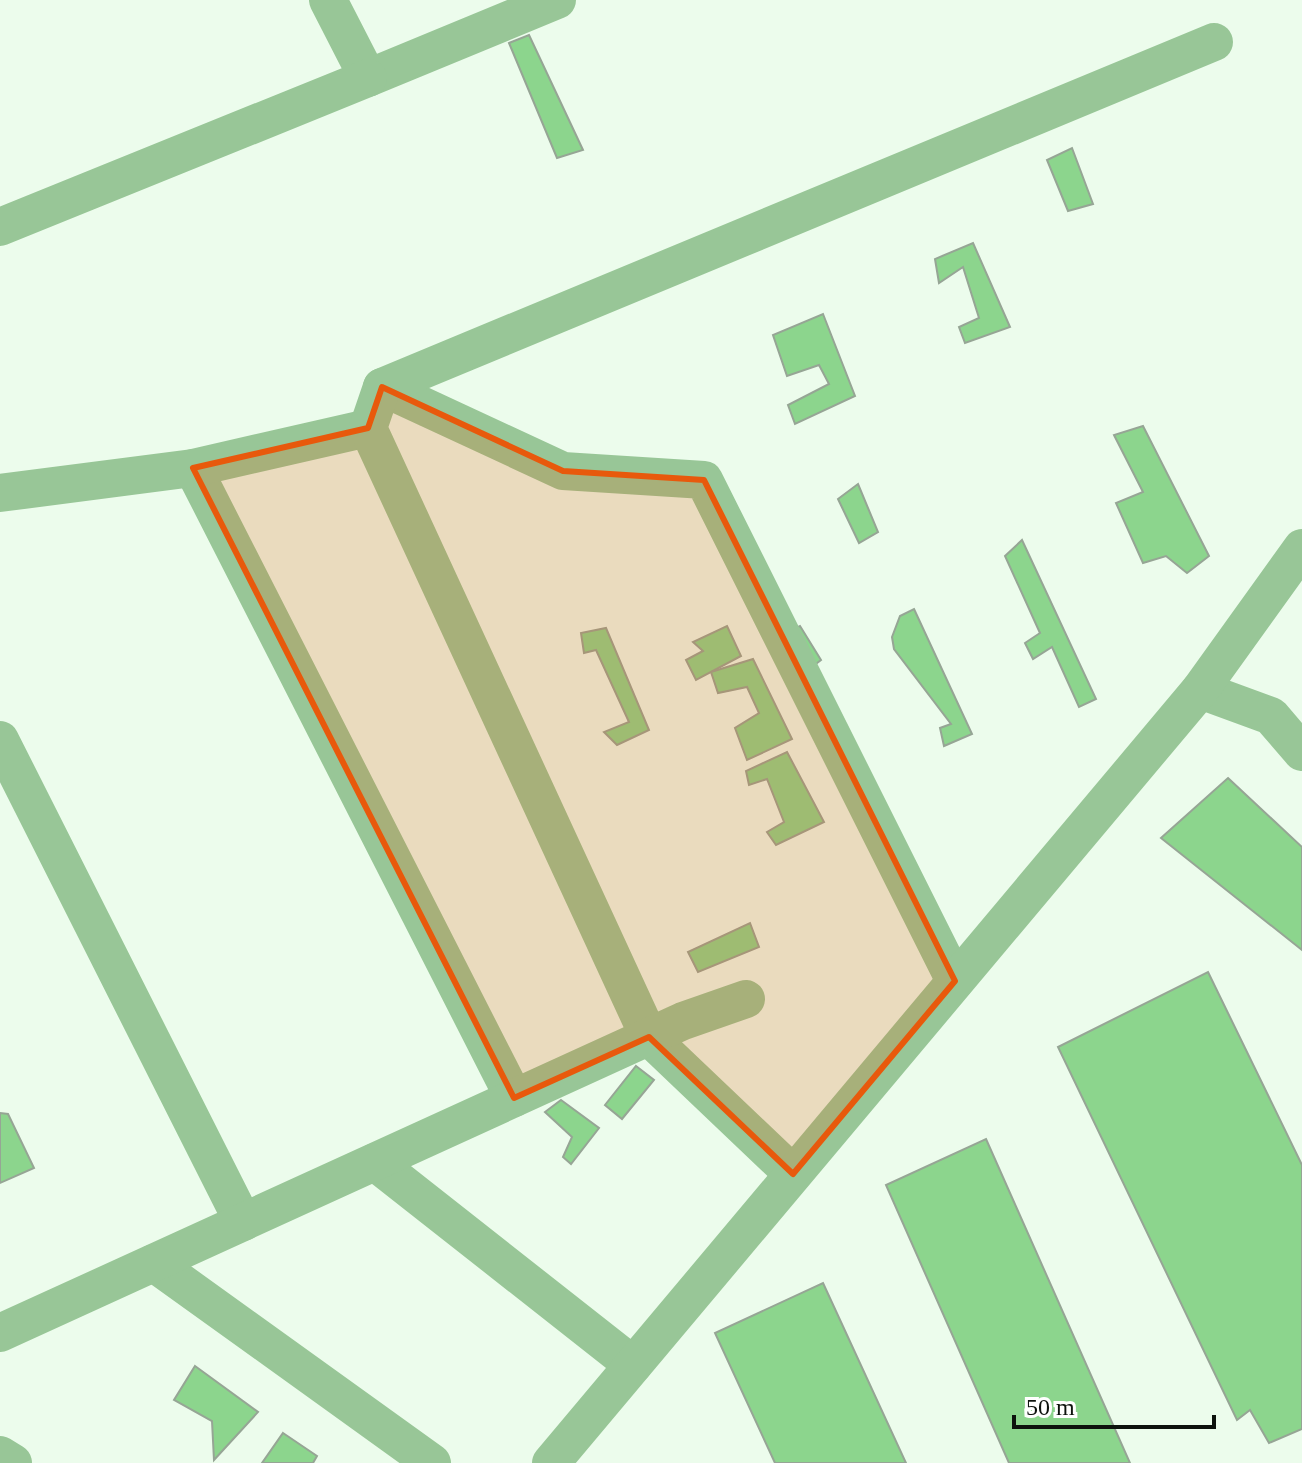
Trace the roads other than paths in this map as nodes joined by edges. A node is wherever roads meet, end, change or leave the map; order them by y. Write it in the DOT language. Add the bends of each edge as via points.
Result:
graph roads {
  1 [pos="328,0"];
  2 [pos="557,0"];
  3 [pos="1214,42"];
  4 [pos="368,78"];
  5 [pos="0,227"];
  6 [pos="382,387"];
  7 [pos="368,428"];
  8 [pos="193,468"];
  9 [pos="0,493"];
  10 [pos="1302,548"];
  11 [pos="1200,690"];
  12 [pos="0,740"];
  13 [pos="1302,752"];
  14 [pos="955,981"];
  15 [pos="746,999"];
  16 [pos="649,1037"];
  17 [pos="514,1098"];
  18 [pos="375,1162"];
  19 [pos="793,1174"];
  20 [pos="243,1222"];
  21 [pos="154,1263"];
  22 [pos="0,1333"];
  23 [pos="633,1365"];
  24 [pos="0,1455"];
  25 [pos="13,1463"];
  26 [pos="432,1463"];
  27 [pos="551,1463"];
  1 -- 4 [label="street"];
  2 -- 4 [label="street"];
  3 -- 6 [label="street"];
  4 -- 5 [label="street"];
  6 -- 7 [label="street"];
  6 -- 14 [label="street" via="563,471 704,480"];
  7 -- 8 [label="street"];
  7 -- 16 [label="street"];
  8 -- 9 [label="street"];
  8 -- 17 [label="street"];
  10 -- 11 [label="street"];
  11 -- 13 [label="street" via="1271,716"];
  11 -- 14 [label="street"];
  12 -- 20 [label="street"];
  14 -- 19 [label="street"];
  15 -- 16 [label="street"];
  16 -- 17 [label="street"];
  16 -- 19 [label="street"];
  17 -- 18 [label="street"];
  18 -- 20 [label="street"];
  18 -- 23 [label="street"];
  19 -- 23 [label="street"];
  20 -- 21 [label="street"];
  21 -- 22 [label="street"];
  21 -- 26 [label="street"];
  23 -- 27 [label="street"];
  24 -- 25 [label="street"];
}
